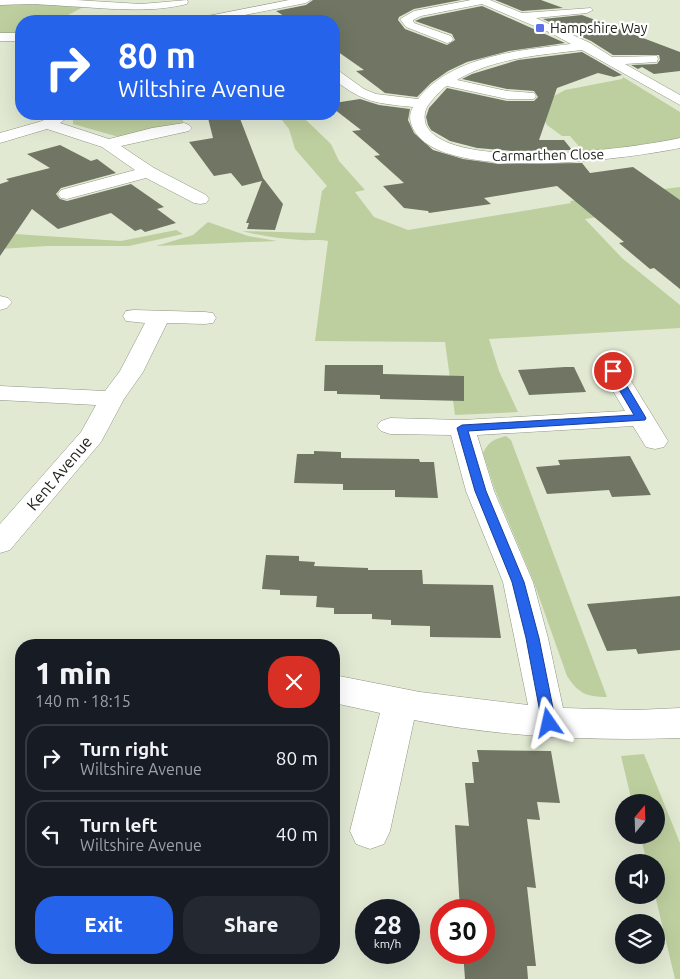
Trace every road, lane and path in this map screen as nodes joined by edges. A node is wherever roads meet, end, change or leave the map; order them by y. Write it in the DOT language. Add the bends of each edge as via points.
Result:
graph roads {
  1 [pos="182,0"];
  2 [pos="306,0"];
  3 [pos="481,0"];
  4 [pos="558,1"];
  5 [pos="0,2"];
  6 [pos="99,2"];
  7 [pos="395,10"];
  8 [pos="570,10"];
  9 [pos="587,10"];
  10 [pos="413,14"];
  11 [pos="75,15"];
  12 [pos="233,15"];
  13 [pos="523,16"];
  14 [pos="0,36"];
  15 [pos="447,36"];
  16 [pos="15,37"];
  17 [pos="586,46"];
  18 [pos="652,59"];
  19 [pos="612,61"];
  20 [pos="340,78"];
  21 [pos="444,81"];
  22 [pos="529,96"];
  23 [pos="680,101"];
  24 [pos="422,104"];
  25 [pos="55,120"];
  26 [pos="47,124"];
  27 [pos="184,128"];
  28 [pos="0,138"];
  29 [pos="680,143"];
  30 [pos="108,144"];
  31 [pos="148,172"];
  32 [pos="68,194"];
  33 [pos="200,199"];
  34 [pos="205,318"];
  35 [pos="613,371"];
  36 [pos="0,393"];
  37 [pos="112,400"];
  38 [pos="641,418"];
  39 [pos="390,426"];
  40 [pos="462,428"];
  41 [pos="655,441"];
  42 [pos="0,543"];
  43 [pos="340,690"];
  44 [pos="400,704"];
  45 [pos="549,723"];
  46 [pos="680,723"];
  47 [pos="370,831"];
  1 -- 6 [label="street" via="184,2 158,10"];
  2 -- 12 [label="street"];
  3 -- 10 [label="street"];
  3 -- 13 [label="street"];
  4 -- 8 [label="street"];
  5 -- 6 [label="street"];
  6 -- 11 [label="street"];
  7 -- 10 [label="street"];
  8 -- 9 [label="street"];
  8 -- 13 [label="street"];
  10 -- 15 [label="street" via="406,18 407,23"];
  13 -- 17 [label="street"];
  14 -- 16 [label="street"];
  17 -- 19 [label="street"];
  17 -- 21 [label="street" via="526,53 464,71"];
  18 -- 19 [label="street"];
  19 -- 23 [label="street"];
  20 -- 24 [label="street" via="373,98"];
  21 -- 22 [label="street" via="507,95"];
  21 -- 24 [label="street"];
  24 -- 29 [label="street, Carmarthen Close" via="417,111 418,123 427,137 468,154 510,158 601,155"];
  25 -- 26 [label="street"];
  26 -- 28 [label="street"];
  26 -- 30 [label="street"];
  27 -- 30 [label="street"];
  30 -- 31 [label="street"];
  31 -- 32 [label="street"];
  31 -- 33 [label="street"];
  34 -- 37 [label="street, Kent Avenue" via="146,317 131,372"];
  35 -- 38 [label="street"];
  36 -- 37 [label="street"];
  37 -- 42 [label="street, Kent Avenue" via="92,436"];
  38 -- 40 [label="street"];
  38 -- 41 [label="street"];
  39 -- 40 [label="street"];
  40 -- 45 [label="street" via="480,491 518,582"];
  43 -- 44 [label="street"];
  44 -- 45 [label="street" via="473,716"];
  44 -- 47 [label="street"];
  45 -- 46 [label="street" via="633,726"];
}
